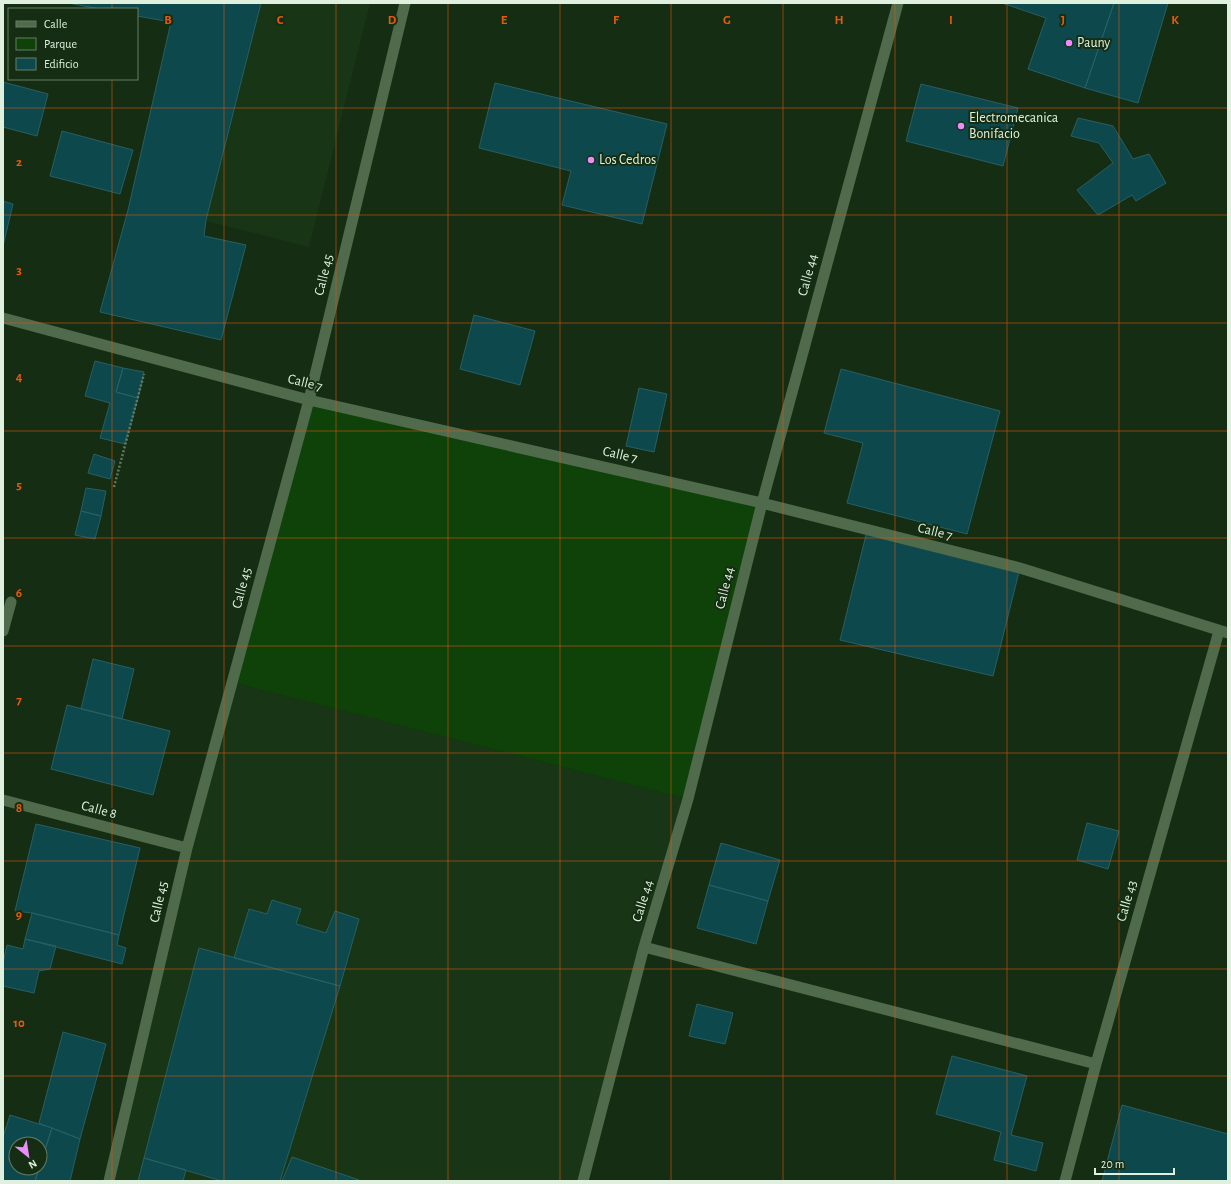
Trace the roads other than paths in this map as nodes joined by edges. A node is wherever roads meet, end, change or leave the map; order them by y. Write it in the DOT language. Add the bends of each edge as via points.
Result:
graph roads {
  1 [pos="405,3"];
  2 [pos="898,3"];
  3 [pos="3,318"];
  4 [pos="310,400"];
  5 [pos="762,503"];
  6 [pos="11,602"];
  7 [pos="3,631"];
  8 [pos="1224,632"];
  9 [pos="3,800"];
  10 [pos="187,848"];
  11 [pos="644,947"];
  12 [pos="1096,1064"];
  13 [pos="109,1181"];
  14 [pos="583,1181"];
  15 [pos="1065,1181"];
  1 -- 4 [label="street, Calle 45"];
  2 -- 5 [label="street, Calle 44"];
  3 -- 4 [label="street, Calle 7"];
  4 -- 5 [label="street, Calle 7"];
  4 -- 10 [label="street, Calle 45"];
  5 -- 8 [label="street, Calle 7" via="1020,568"];
  5 -- 11 [label="street, Calle 44" via="688,800"];
  6 -- 7 [label="street"];
  8 -- 12 [label="street, Calle 43"];
  9 -- 10 [label="street, Calle 8"];
  10 -- 13 [label="street, Calle 45"];
  11 -- 12 [label="street"];
  11 -- 14 [label="street, Calle 44"];
  12 -- 15 [label="street, Calle 43"];
}
